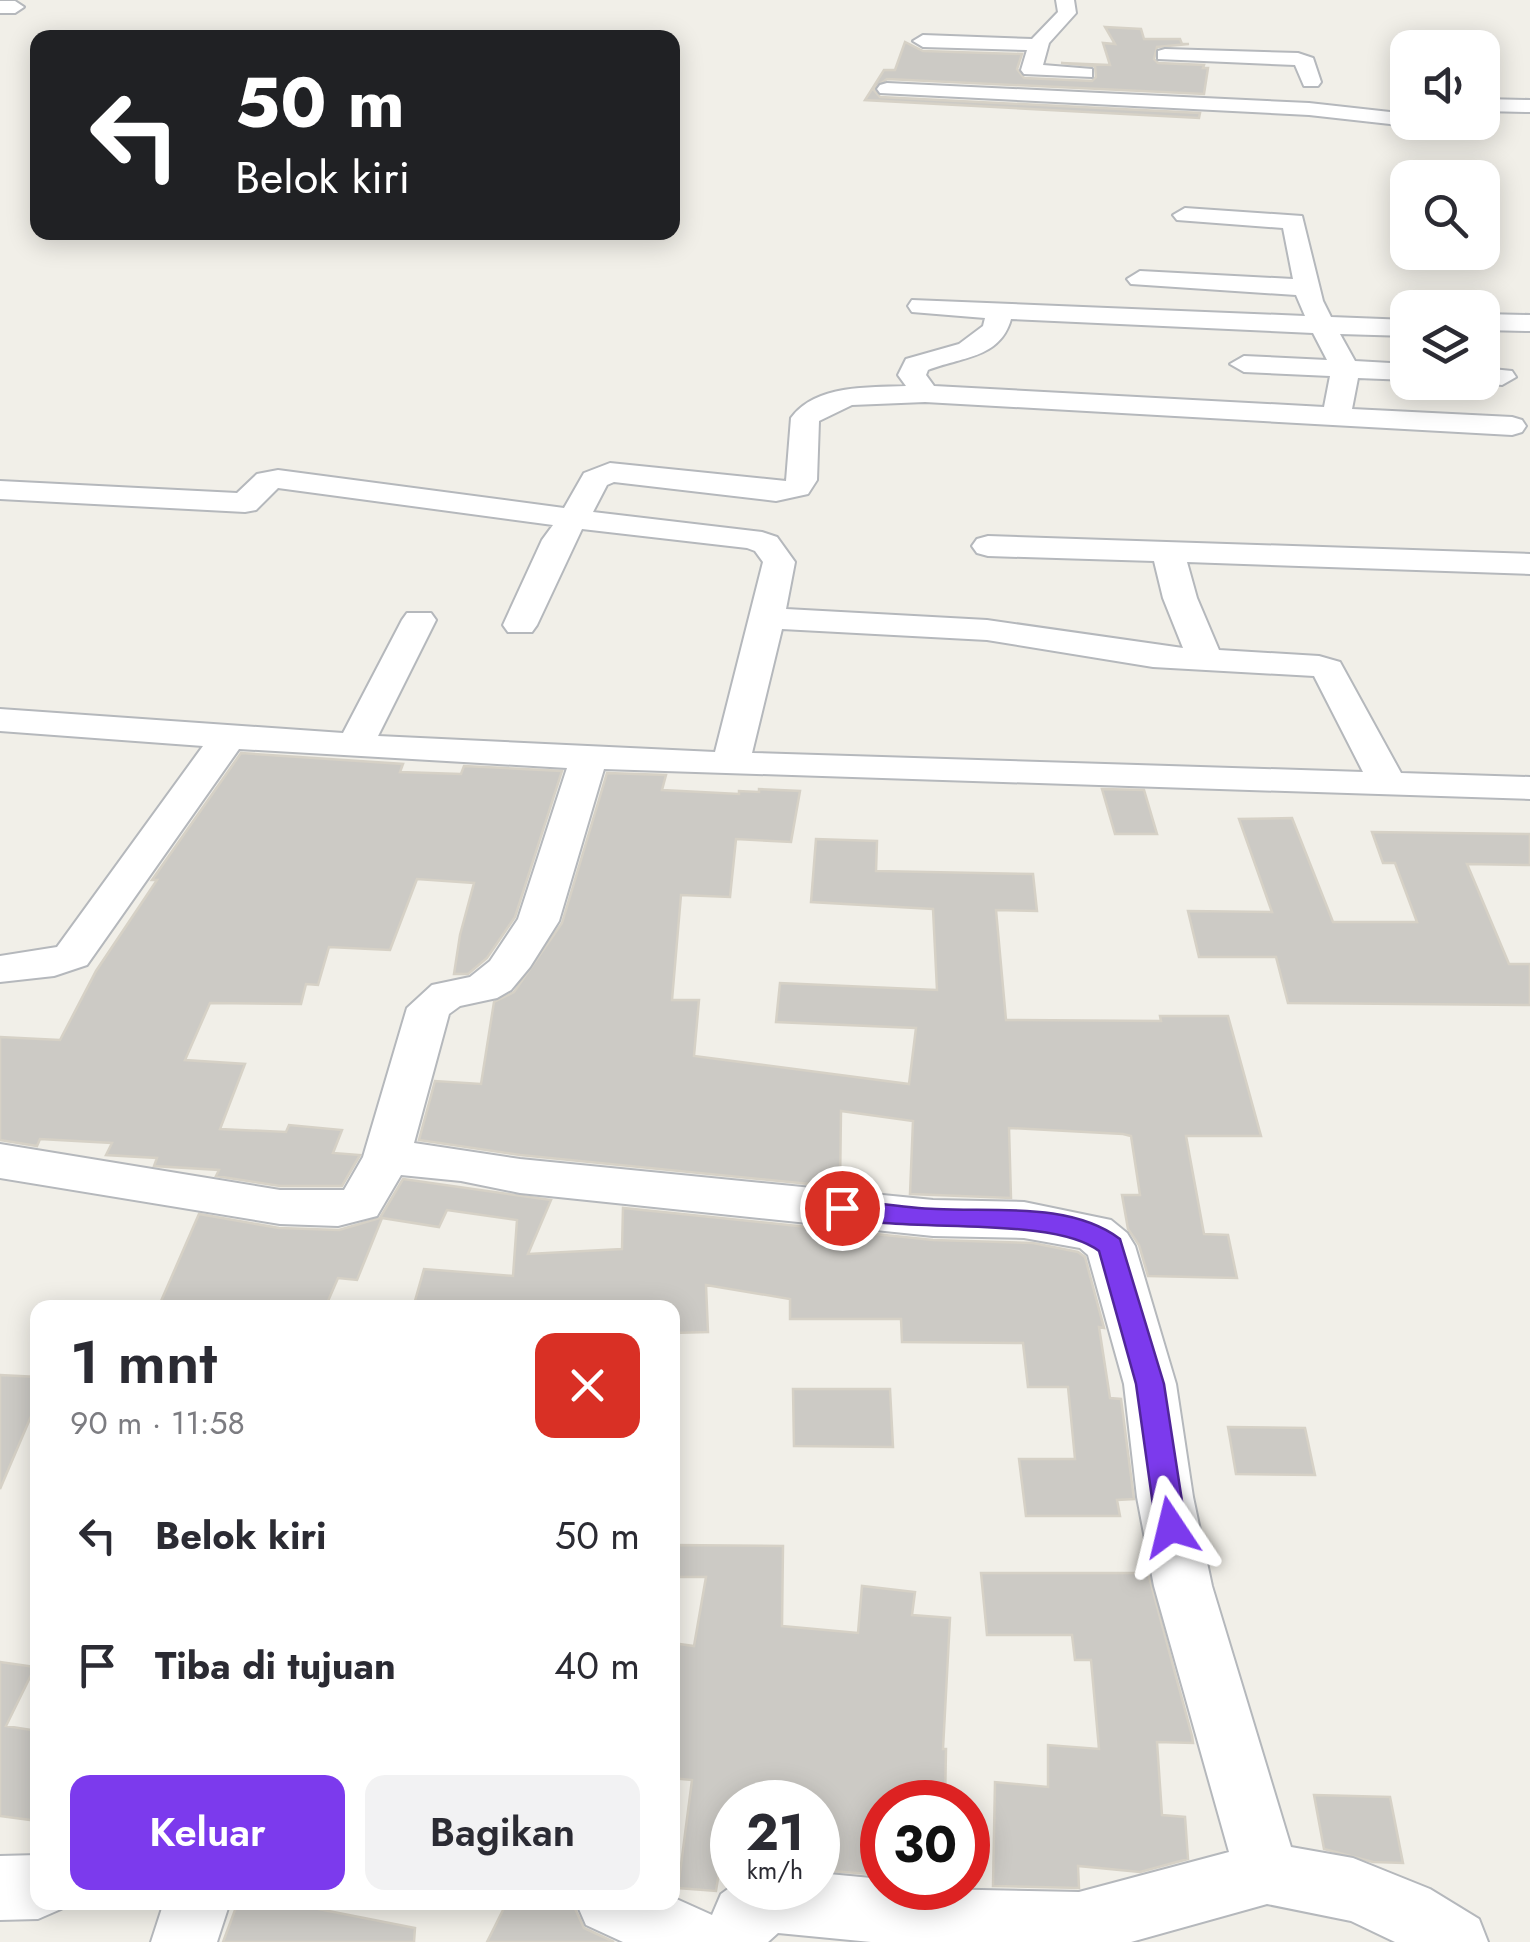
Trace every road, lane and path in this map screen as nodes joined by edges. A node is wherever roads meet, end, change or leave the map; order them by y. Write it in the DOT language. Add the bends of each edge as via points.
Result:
graph roads {
  1 [pos="1065,0"];
  2 [pos="1158,27"];
  3 [pos="923,40"];
  4 [pos="1038,45"];
  5 [pos="1166,55"];
  6 [pos="980,69"];
  7 [pos="1103,74"];
  8 [pos="1155,76"];
  9 [pos="887,89"];
  10 [pos="974,92"];
  11 [pos="1161,102"];
  12 [pos="1390,102"];
  13 [pos="1358,103"];
  14 [pos="1530,109"];
  15 [pos="1500,111"];
  16 [pos="1390,114"];
  17 [pos="1186,215"];
  18 [pos="1140,279"];
  19 [pos="1308,288"];
  20 [pos="921,306"];
  21 [pos="1000,311"];
  22 [pos="1500,322"];
  23 [pos="1530,323"];
  24 [pos="1322,325"];
  25 [pos="1390,327"];
  26 [pos="1244,364"];
  27 [pos="1344,369"];
  28 [pos="1390,371"];
  29 [pos="925,394"];
  30 [pos="1336,416"];
  31 [pos="1512,426"];
  32 [pos="0,490"];
  33 [pos="574,518"];
  34 [pos="988,546"];
  35 [pos="1168,552"];
  36 [pos="1530,564"];
  37 [pos="768,618"];
  38 [pos="420,620"];
  39 [pos="520,625"];
  40 [pos="1206,661"];
  41 [pos="0,720"];
  42 [pos="226,739"];
  43 [pos="354,747"];
  44 [pos="590,759"];
  45 [pos="730,764"];
  46 [pos="1388,784"];
  47 [pos="1530,788"];
  48 [pos="0,969"];
  49 [pos="387,1157"];
  50 [pos="0,1161"];
  51 [pos="1267,1873"];
  52 [pos="30,1887"];
  53 [pos="0,1888"];
  54 [pos="194,1910"];
  55 [pos="627,1910"];
  56 [pos="184,1942"];
  57 [pos="697,1942"];
  58 [pos="734,1942"];
  59 [pos="1455,1942"];
  1 -- 4 [label="street" via="1067,13"];
  2 -- 5 [label="street"];
  3 -- 4 [label="street"];
  4 -- 7 [label="street" via="1022,70"];
  5 -- 8 [label="street"];
  5 -- 8 [label="street" via="1306,62 1302,81"];
  6 -- 10 [label="street"];
  8 -- 11 [label="street"];
  9 -- 10 [label="street"];
  10 -- 11 [label="street"];
  11 -- 13 [label="street" via="1309,109"];
  12 -- 13 [label="street"];
  13 -- 16 [label="street"];
  14 -- 15 [label="street"];
  17 -- 19 [label="street" via="1294,221"];
  18 -- 19 [label="street"];
  19 -- 24 [label="street"];
  20 -- 21 [label="street"];
  21 -- 24 [label="street"];
  21 -- 29 [label="street" via="999,328 988,342 916,365 912,374"];
  22 -- 23 [label="street"];
  24 -- 25 [label="street"];
  24 -- 27 [label="street"];
  26 -- 27 [label="street"];
  27 -- 28 [label="street"];
  27 -- 30 [label="street" via="1347,384"];
  29 -- 30 [label="street"];
  29 -- 33 [label="street" via="852,397 828,402 804,418 802,480 790,491 610,472 595,478"];
  30 -- 31 [label="street"];
  32 -- 33 [label="street" via="244,503 278,479"];
  33 -- 37 [label="street" via="766,544 779,562"];
  33 -- 39 [label="street"];
  34 -- 35 [label="street"];
  35 -- 36 [label="street"];
  35 -- 40 [label="street"];
  37 -- 40 [label="street" via="1013,633"];
  37 -- 45 [label="street"];
  38 -- 43 [label="street"];
  40 -- 46 [label="street" via="1328,669"];
  41 -- 42 [label="street"];
  42 -- 43 [label="street"];
  42 -- 48 [label="street" via="72,956"];
  43 -- 44 [label="street"];
  44 -- 45 [label="street"];
  44 -- 49 [label="street" via="538,921 509,967 482,988 448,995 428,1008"];
  45 -- 46 [label="street"];
  46 -- 47 [label="street"];
  49 -- 50 [label="street" via="360,1204 338,1209 280,1207"];
  49 -- 51 [label="street" via="933,1218 1024,1220 1094,1233 1110,1246 1150,1384 1184,1586"];
  51 -- 58 [label="street" via="1079,1924 769,1900 744,1916"];
  51 -- 59 [label="street" via="1353,1890"];
  52 -- 53 [label="street"];
  54 -- 56 [label="street"];
  55 -- 57 [label="street"];
}
